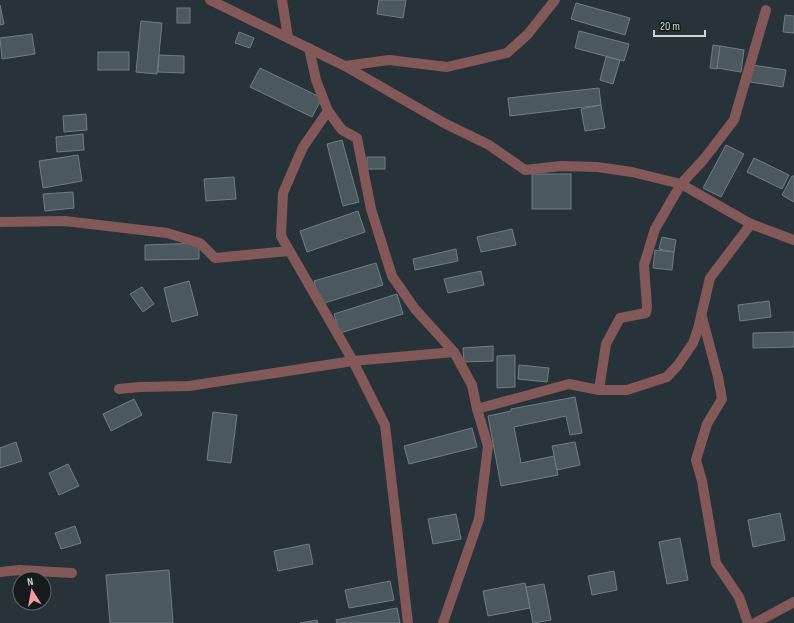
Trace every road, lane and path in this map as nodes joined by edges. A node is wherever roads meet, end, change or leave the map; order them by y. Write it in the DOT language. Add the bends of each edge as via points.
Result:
graph roads {
  1 [pos="210,0"];
  2 [pos="282,0"];
  3 [pos="555,0"];
  4 [pos="766,10"];
  5 [pos="288,38"];
  6 [pos="309,48"];
  7 [pos="345,66"];
  8 [pos="328,111"];
  9 [pos="681,184"];
  10 [pos="0,222"];
  11 [pos="750,224"];
  12 [pos="794,240"];
  13 [pos="289,251"];
  14 [pos="702,315"];
  15 [pos="454,352"];
  16 [pos="353,361"];
  17 [pos="119,389"];
  18 [pos="598,390"];
  19 [pos="477,409"];
  20 [pos="0,572"];
  21 [pos="72,573"];
  22 [pos="794,602"];
  23 [pos="408,623"];
  24 [pos="443,623"];
  25 [pos="748,623"];
  26 [pos="754,623"];
  1 -- 5 [label="street"];
  2 -- 5 [label="street"];
  3 -- 7 [label="street" via="528,34 507,53 447,67 388,60"];
  4 -- 9 [label="street" via="734,120"];
  5 -- 6 [label="street"];
  6 -- 7 [label="street"];
  6 -- 8 [label="street" via="316,80"];
  7 -- 9 [label="street" via="444,123 489,145 525,170 561,166 597,167 632,172"];
  8 -- 13 [label="street" via="303,147 283,193 281,236"];
  8 -- 15 [label="street" via="342,130 357,138 371,209 392,276 415,309"];
  9 -- 11 [label="street"];
  9 -- 18 [label="street" via="656,228 644,265 646,313 620,318 606,344"];
  10 -- 13 [label="street" via="65,221 167,233 200,243 215,258"];
  11 -- 12 [label="street"];
  11 -- 14 [label="street" via="710,278"];
  13 -- 16 [label="street"];
  14 -- 18 [label="street" via="693,343 667,377 627,390"];
  14 -- 25 [label="street" via="722,399 707,424 696,460 716,563 739,597"];
  15 -- 16 [label="street"];
  15 -- 19 [label="street" via="472,385"];
  16 -- 17 [label="street" via="189,386"];
  16 -- 23 [label="street" via="385,425"];
  18 -- 19 [label="street" via="569,384"];
  19 -- 24 [label="street" via="488,446 479,519"];
  20 -- 21 [label="street" via="19,570"];
  22 -- 26 [label="street"];
}
